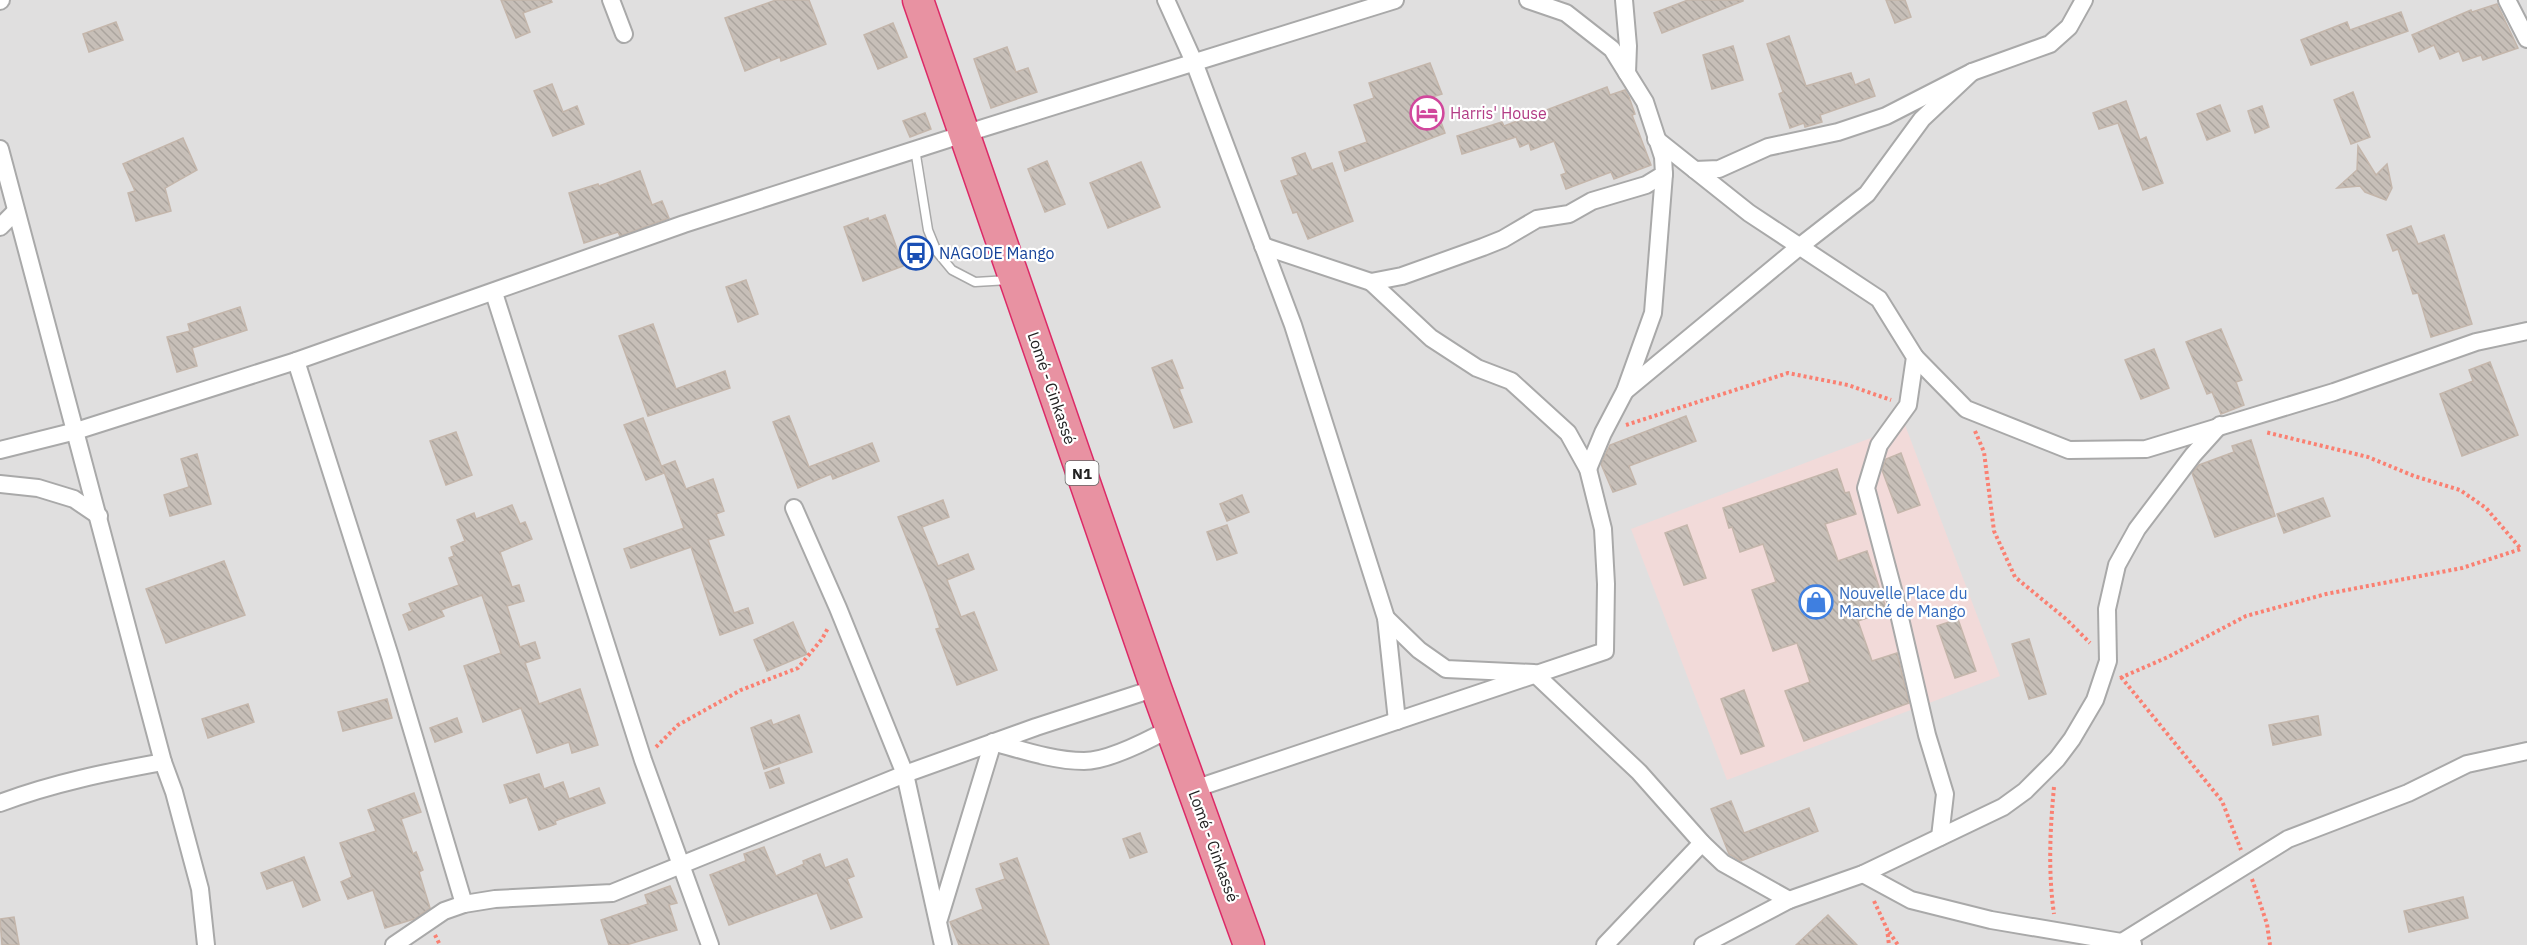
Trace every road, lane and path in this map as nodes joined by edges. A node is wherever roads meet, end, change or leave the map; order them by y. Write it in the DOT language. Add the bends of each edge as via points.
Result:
graph roads {
  1 [pos="611,0"];
  2 [pos="918,0"];
  3 [pos="1166,0"];
  4 [pos="1395,0"];
  5 [pos="1528,0"];
  6 [pos="1624,0"];
  7 [pos="2084,0"];
  8 [pos="2507,0"];
  9 [pos="624,34"];
  10 [pos="2527,39"];
  11 [pos="1194,62"];
  12 [pos="1972,72"];
  13 [pos="1627,73"];
  14 [pos="964,134"];
  15 [pos="1656,139"];
  16 [pos="0,149"];
  17 [pos="915,149"];
  18 [pos="1695,170"];
  19 [pos="1664,174"];
  20 [pos="16,211"];
  21 [pos="0,227"];
  22 [pos="1263,246"];
  23 [pos="1798,248"];
  24 [pos="1015,280"];
  25 [pos="1371,282"];
  26 [pos="494,293"];
  27 [pos="2527,331"];
  28 [pos="1915,357"];
  29 [pos="296,362"];
  30 [pos="1625,392"];
  31 [pos="1908,405"];
  32 [pos="2220,425"];
  33 [pos="76,431"];
  34 [pos="2264,431"];
  35 [pos="1603,433"];
  36 [pos="0,450"];
  37 [pos="1588,469"];
  38 [pos="0,484"];
  39 [pos="794,508"];
  40 [pos="99,516"];
  41 [pos="838,608"];
  42 [pos="1386,618"];
  43 [pos="1534,674"];
  44 [pos="1156,688"];
  45 [pos="2099,689"];
  46 [pos="1397,721"];
  47 [pos="1171,728"];
  48 [pos="993,742"];
  49 [pos="2527,751"];
  50 [pos="2057,759"];
  51 [pos="643,760"];
  52 [pos="163,762"];
  53 [pos="905,774"];
  54 [pos="1194,789"];
  55 [pos="0,803"];
  56 [pos="1940,837"];
  57 [pos="1702,843"];
  58 [pos="679,865"];
  59 [pos="1863,874"];
  60 [pos="1789,900"];
  61 [pos="464,904"];
  62 [pos="939,920"];
  63 [pos="1887,929"];
  64 [pos="2057,931"];
  65 [pos="2130,944"];
  66 [pos="206,945"];
  67 [pos="394,945"];
  68 [pos="710,945"];
  69 [pos="943,945"];
  70 [pos="1249,945"];
  71 [pos="1605,945"];
  72 [pos="1703,945"];
  73 [pos="1889,945"];
  74 [pos="1898,945"];
  1 -- 9 [label="street"];
  2 -- 14 [label="highway, Lomé - Cinkassé / N1"];
  3 -- 11 [label="street"];
  4 -- 11 [label="street"];
  5 -- 13 [label="street" via="1566,13 1612,49"];
  6 -- 13 [label="street"];
  7 -- 12 [label="street" via="2069,27 2050,44"];
  8 -- 10 [label="street"];
  11 -- 14 [label="street"];
  11 -- 22 [label="street"];
  12 -- 18 [label="street" via="1886,116 1838,132 1768,147 1719,169"];
  12 -- 23 [label="street" via="1922,119 1867,194"];
  13 -- 15 [label="street" via="1645,102"];
  14 -- 17 [label="street"];
  14 -- 24 [label="highway, Lomé - Cinkassé / N1"];
  15 -- 18 [label="street"];
  15 -- 19 [label="street"];
  16 -- 20 [label="street"];
  17 -- 24 [label="lane" via="928,230 938,252 952,270 975,282"];
  17 -- 26 [label="street" via="684,224"];
  18 -- 23 [label="street"];
  19 -- 25 [label="street" via="1646,186 1592,201 1569,214 1537,219 1483,247 1402,276"];
  19 -- 30 [label="street" via="1653,313"];
  20 -- 21 [label="street"];
  20 -- 33 [label="street"];
  22 -- 25 [label="street"];
  22 -- 42 [label="street" via="1297,336"];
  23 -- 28 [label="street" via="1879,299"];
  23 -- 30 [label="street"];
  24 -- 44 [label="highway, Lomé - Cinkassé / N1"];
  25 -- 37 [label="street" via="1431,338 1477,368 1511,381 1537,402 1568,433"];
  26 -- 29 [label="street"];
  26 -- 51 [label="street"];
  27 -- 32 [label="street" via="2476,342 2334,392"];
  28 -- 31 [label="street"];
  28 -- 32 [label="street" via="1966,409 2069,450 2146,449"];
  29 -- 33 [label="street"];
  29 -- 61 [label="street"];
  30 -- 35 [label="street"];
  31 -- 35 [label="path" via="1848,385 1788,373"];
  31 -- 56 [label="street" via="1879,446 1866,488 1945,794"];
  32 -- 45 [label="street" via="2137,529 2117,565 2106,609 2108,661"];
  33 -- 36 [label="street"];
  33 -- 40 [label="street"];
  34 -- 45 [label="path" via="2368,457 2460,490 2486,508 2521,549 2462,568 2326,594 2246,616"];
  35 -- 37 [label="street"];
  37 -- 43 [label="street" via="1603,529 1605,651"];
  38 -- 40 [label="street" via="38,488 74,499"];
  39 -- 41 [label="street"];
  40 -- 52 [label="street"];
  41 -- 51 [label="path" via="822,639 798,668 741,690 678,725"];
  41 -- 53 [label="street"];
  42 -- 43 [label="street" via="1419,650 1446,669"];
  42 -- 46 [label="street"];
  43 -- 46 [label="street"];
  43 -- 57 [label="street" via="1639,772"];
  44 -- 47 [label="highway, Lomé - Cinkassé / N1"];
  44 -- 48 [label="street"];
  45 -- 50 [label="street"];
  46 -- 54 [label="street"];
  47 -- 48 [label="street" via="1133,748 1086,761 1041,755"];
  47 -- 54 [label="highway, Lomé - Cinkassé / N1"];
  48 -- 53 [label="street"];
  48 -- 62 [label="street"];
  49 -- 65 [label="street" via="2467,764 2408,793 2288,840"];
  50 -- 56 [label="street" via="2003,807"];
  50 -- 64 [label="path" via="2050,828 2050,888"];
  51 -- 58 [label="street"];
  52 -- 55 [label="street" via="70,781"];
  52 -- 66 [label="street" via="200,889"];
  53 -- 58 [label="street"];
  53 -- 62 [label="street"];
  54 -- 70 [label="highway, Lomé - Cinkassé / N1"];
  56 -- 59 [label="street"];
  57 -- 60 [label="street" via="1723,863"];
  57 -- 71 [label="street"];
  58 -- 61 [label="street" via="612,892"];
  58 -- 68 [label="street"];
  59 -- 60 [label="street"];
  59 -- 63 [label="path"];
  59 -- 64 [label="street" via="1911,900"];
  60 -- 72 [label="street"];
  61 -- 67 [label="street" via="444,911"];
  62 -- 69 [label="street"];
  63 -- 73 [label="path"];
  63 -- 74 [label="path"];
  64 -- 65 [label="street"];
}
